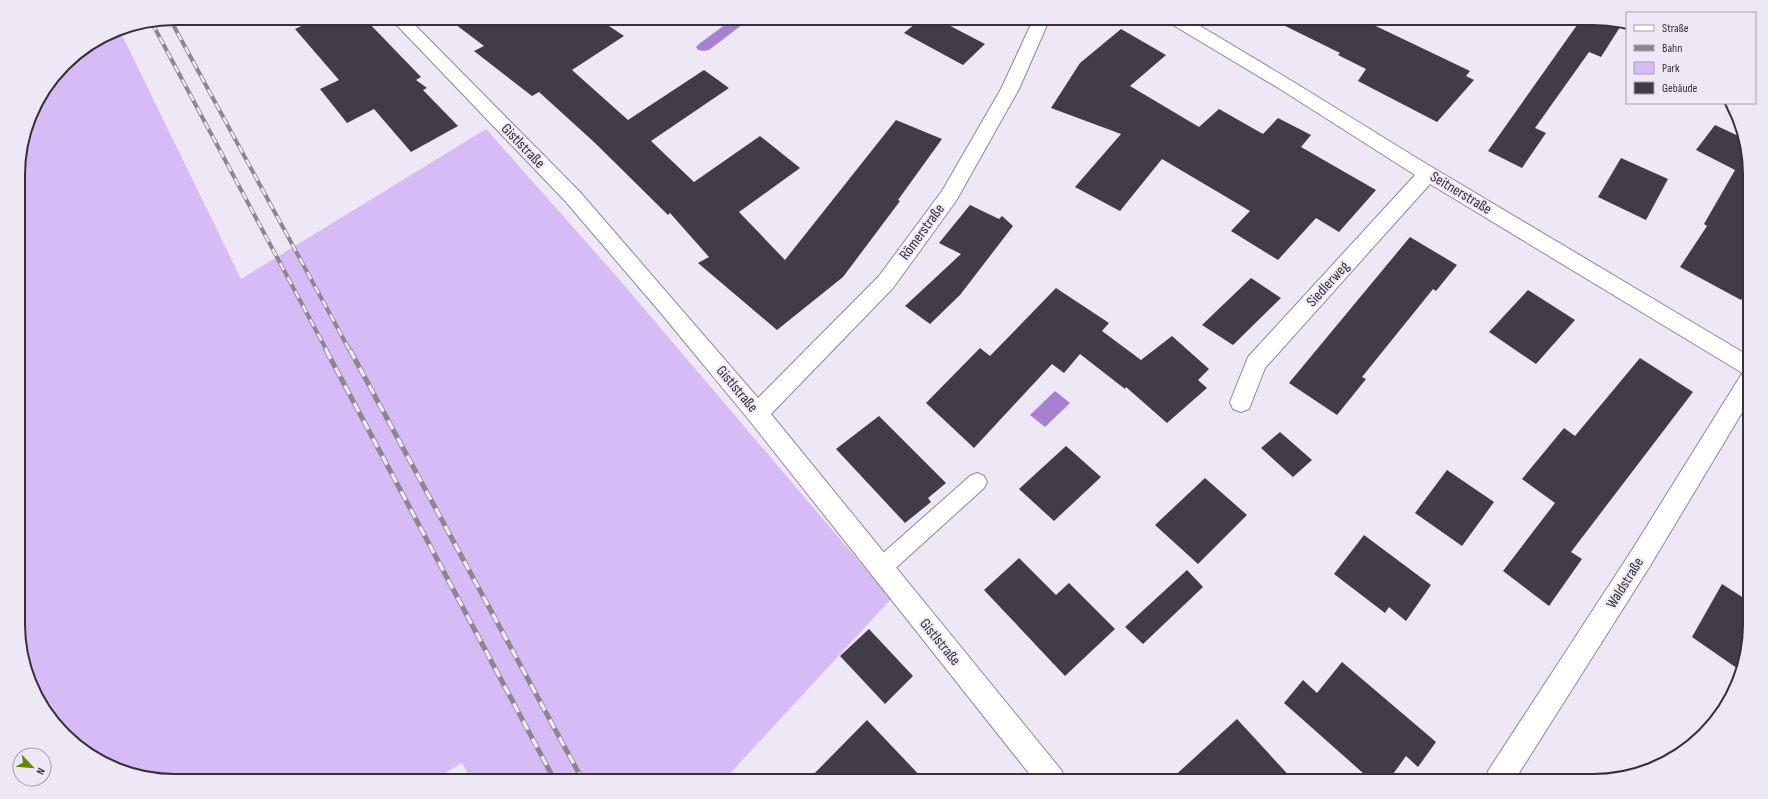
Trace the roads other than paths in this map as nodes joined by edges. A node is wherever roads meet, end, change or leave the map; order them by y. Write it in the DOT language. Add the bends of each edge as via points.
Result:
graph roads {
  1 [pos="405,25"];
  2 [pos="1039,25"];
  3 [pos="1186,25"];
  4 [pos="1428,174"];
  5 [pos="1743,363"];
  6 [pos="1743,392"];
  7 [pos="1241,402"];
  8 [pos="756,413"];
  9 [pos="977,482"];
  10 [pos="881,568"];
  11 [pos="1046,774"];
  12 [pos="1503,774"];
  1 -- 8 [label="street, Gistlstraße" via="573,197"];
  2 -- 8 [label="street, Römerstraße" via="1010,89 953,189 886,282"];
  3 -- 4 [label="street, Seitnerstraße"];
  4 -- 5 [label="street, Seitnerstraße"];
  4 -- 7 [label="street, Siedlerweg" via="1256,363"];
  6 -- 12 [label="street, Waldstraße" via="1641,558"];
  8 -- 10 [label="street, Gistlstraße"];
  9 -- 10 [label="lane"];
  10 -- 11 [label="street, Gistlstraße"];
}
